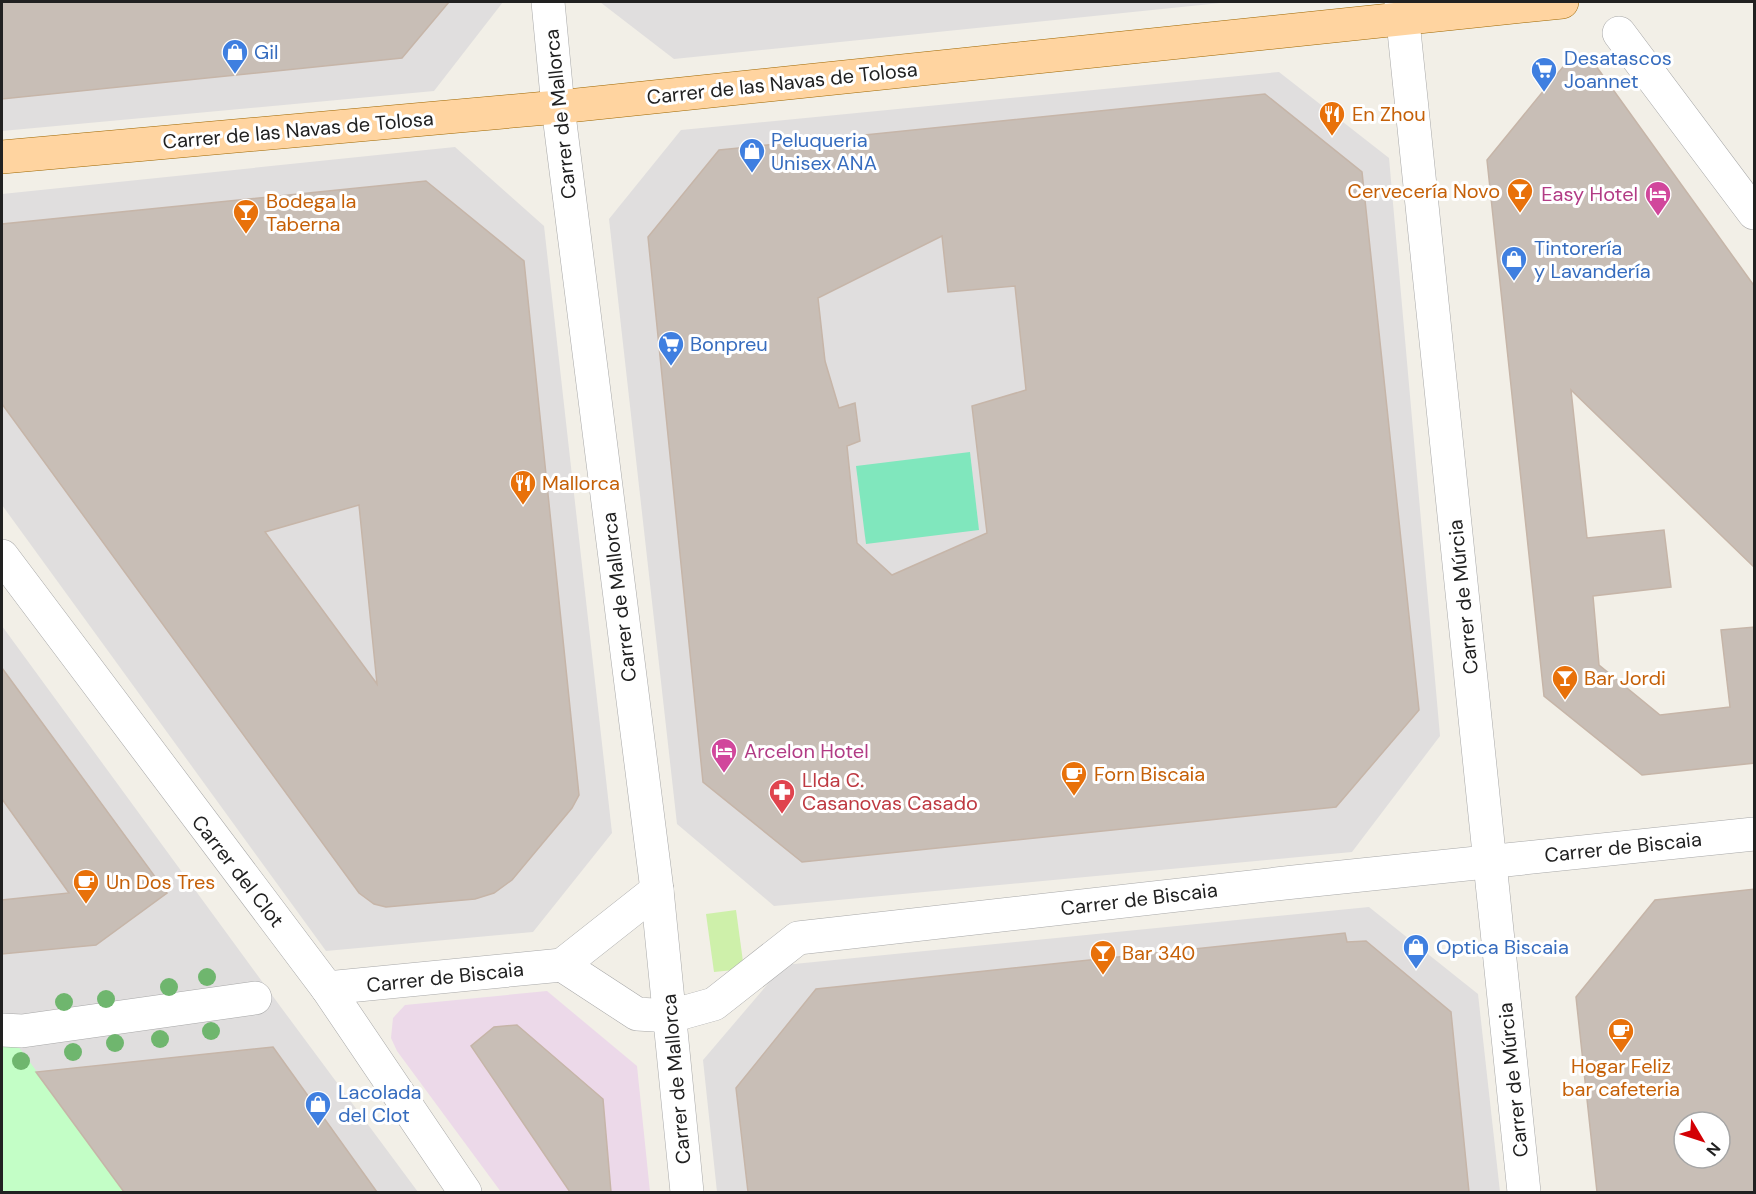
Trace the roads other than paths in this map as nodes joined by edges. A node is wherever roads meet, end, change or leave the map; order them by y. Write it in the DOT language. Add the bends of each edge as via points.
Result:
graph roads {
  1 [pos="548,2"];
  2 [pos="1562,2"];
  3 [pos="1402,10"];
  4 [pos="1619,33"];
  5 [pos="558,107"];
  6 [pos="2,157"];
  7 [pos="1755,213"];
  8 [pos="2,556"];
  9 [pos="1755,834"];
  10 [pos="1490,861"];
  11 [pos="657,890"];
  12 [pos="562,965"];
  13 [pos="327,988"];
  14 [pos="255,998"];
  15 [pos="671,1016"];
  16 [pos="12,1030"];
  17 [pos="465,1192"];
  18 [pos="687,1192"];
  19 [pos="1524,1192"];
  1 -- 5 [label="street, Carrer de Mallorca"];
  2 -- 3 [label="main road, Carrer de las Navas de Tolosa"];
  3 -- 5 [label="main road, Carrer de las Navas de Tolosa"];
  3 -- 10 [label="street, Carrer de Múrcia"];
  4 -- 7 [label="street"];
  5 -- 6 [label="main road, Carrer de las Navas de Tolosa"];
  5 -- 11 [label="street, Carrer de Mallorca"];
  8 -- 13 [label="street, Carrer del Clot"];
  9 -- 10 [label="street, Carrer de Biscaia"];
  10 -- 15 [label="street, Carrer de Biscaia" via="798,938 714,1004"];
  10 -- 19 [label="street, Carrer de Múrcia"];
  11 -- 12 [label="street"];
  11 -- 15 [label="street, Carrer de Mallorca"];
  12 -- 13 [label="street, Carrer de Biscaia"];
  12 -- 15 [label="street, Carrer de Biscaia" via="637,1014"];
  13 -- 17 [label="street, Carrer del Clot"];
  14 -- 16 [label="street"];
  15 -- 18 [label="street, Carrer de Mallorca"];
}
